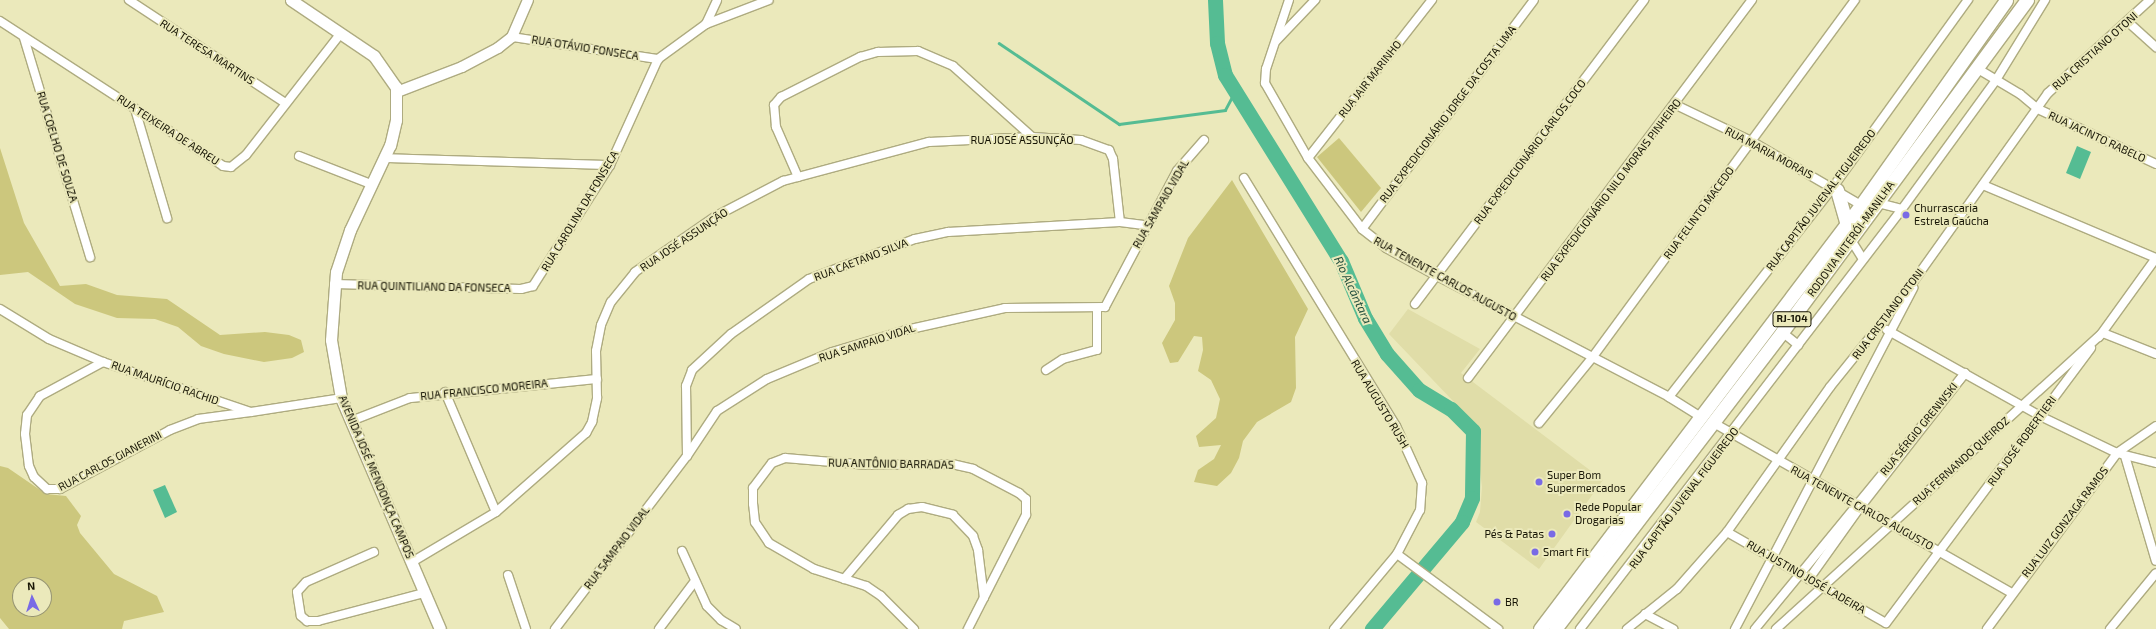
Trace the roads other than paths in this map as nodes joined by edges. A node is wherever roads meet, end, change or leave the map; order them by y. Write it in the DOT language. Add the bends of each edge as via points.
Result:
graph roads {
  1 [pos="129,0"];
  2 [pos="291,0"];
  3 [pos="528,0"];
  4 [pos="717,0"];
  5 [pos="769,0"];
  6 [pos="1290,0"];
  7 [pos="1314,0"];
  8 [pos="1432,0"];
  9 [pos="1534,0"];
  10 [pos="1644,0"];
  11 [pos="1752,0"];
  12 [pos="1855,0"];
  13 [pos="1968,0"];
  14 [pos="2006,0"];
  15 [pos="2027,0"];
  16 [pos="2045,0"];
  17 [pos="2150,0"];
  18 [pos="0,21"];
  19 [pos="2128,22"];
  20 [pos="706,24"];
  21 [pos="341,33"];
  22 [pos="512,37"];
  23 [pos="24,38"];
  24 [pos="1276,42"];
  25 [pos="2156,47"];
  26 [pos="658,59"];
  27 [pos="1978,69"];
  28 [pos="1996,80"];
  29 [pos="397,92"];
  30 [pos="285,103"];
  31 [pos="1676,105"];
  32 [pos="135,109"];
  33 [pos="2038,109"];
  34 [pos="1032,138"];
  35 [pos="1204,140"];
  36 [pos="1751,141"];
  37 [pos="299,156"];
  38 [pos="384,158"];
  39 [pos="1308,158"];
  40 [pos="2156,164"];
  41 [pos="610,165"];
  42 [pos="798,177"];
  43 [pos="1244,178"];
  44 [pos="370,184"];
  45 [pos="1983,185"];
  46 [pos="1835,189"];
  47 [pos="1878,203"];
  48 [pos="1861,205"];
  49 [pos="1902,209"];
  50 [pos="167,218"];
  51 [pos="1120,222"];
  52 [pos="1847,224"];
  53 [pos="1146,225"];
  54 [pos="1362,229"];
  55 [pos="1851,240"];
  56 [pos="90,257"];
  57 [pos="1929,257"];
  58 [pos="2156,258"];
  59 [pos="1863,259"];
  60 [pos="1437,276"];
  61 [pos="334,284"];
  62 [pos="533,286"];
  63 [pos="1415,304"];
  64 [pos="0,309"];
  65 [pos="1097,309"];
  66 [pos="1515,317"];
  67 [pos="1880,327"];
  68 [pos="1782,332"];
  69 [pos="2103,333"];
  70 [pos="1798,345"];
  71 [pos="2156,354"];
  72 [pos="1592,358"];
  73 [pos="103,362"];
  74 [pos="1046,370"];
  75 [pos="1964,373"];
  76 [pos="1468,378"];
  77 [pos="597,379"];
  78 [pos="445,392"];
  79 [pos="1669,397"];
  80 [pos="342,398"];
  81 [pos="251,412"];
  82 [pos="1699,416"];
  83 [pos="2040,416"];
  84 [pos="351,421"];
  85 [pos="1712,422"];
  86 [pos="1539,423"];
  87 [pos="2156,426"];
  88 [pos="1732,435"];
  89 [pos="2121,454"];
  90 [pos="686,456"];
  91 [pos="1778,461"];
  92 [pos="2156,463"];
  93 [pos="1861,506"];
  94 [pos="496,512"];
  95 [pos="1726,532"];
  96 [pos="682,551"];
  97 [pos="374,552"];
  98 [pos="1941,553"];
  99 [pos="1400,556"];
  100 [pos="2156,560"];
  101 [pos="412,562"];
  102 [pos="2156,573"];
  103 [pos="508,575"];
  104 [pos="844,578"];
  105 [pos="1809,579"];
  106 [pos="695,580"];
  107 [pos="424,592"];
  108 [pos="2012,593"];
  109 [pos="984,598"];
  110 [pos="1645,614"];
  111 [pos="1886,626"];
  112 [pos="440,629"];
  113 [pos="526,629"];
  114 [pos="555,629"];
  115 [pos="659,629"];
  116 [pos="736,629"];
  117 [pos="914,629"];
  118 [pos="968,629"];
  119 [pos="1334,629"];
  120 [pos="1498,629"];
  121 [pos="1540,629"];
  122 [pos="1555,629"];
  123 [pos="1580,629"];
  124 [pos="1627,629"];
  125 [pos="1673,629"];
  126 [pos="1734,629"];
  127 [pos="1755,629"];
  128 [pos="1776,629"];
  129 [pos="1987,629"];
  130 [pos="2110,629"];
  1 -- 30 [label="street, RUA TERESA MARTINS"];
  2 -- 21 [label="main road"];
  3 -- 22 [label="street"];
  4 -- 20 [label="street, RUA CAROLINA DA FONSECA"];
  5 -- 20 [label="street"];
  6 -- 24 [label="street, RUA TENENTE CARLOS AUGUSTO"];
  7 -- 24 [label="street"];
  8 -- 39 [label="street, RUA JAIR MARINHO"];
  9 -- 54 [label="street, RUA EXPEDICIONÁRIO JORGE DA COSTA LIMA"];
  10 -- 60 [label="street, RUA EXPEDICIONÁRIO CARLOS COCO"];
  11 -- 31 [label="street, RUA EXPEDICIONÁRIO NILO MORAIS PINHEIRO"];
  12 -- 36 [label="street, RUA FELINTO MACEDO"];
  13 -- 46 [label="street, RUA CAPITÃO JUVENAL FIGUEIREDO"];
  14 -- 48 [label="highway, RODOVIA NITERÓI-MANILHA / RJ-104"];
  15 -- 27 [label="highway, RODOVIA NITERÓI-MANILHA / RJ-104"];
  16 -- 28 [label="street, RUA CAPITÃO JUVENAL FIGUEIREDO"];
  17 -- 19 [label="street, RUA CRISTIANO OTONI"];
  18 -- 23 [label="street, RUA TEIXEIRA DE ABREU"];
  19 -- 25 [label="street"];
  19 -- 33 [label="street, RUA CRISTIANO OTONI" via="2064,76"];
  20 -- 26 [label="street, RUA CAROLINA DA FONSECA"];
  21 -- 29 [label="main road" via="380,63"];
  21 -- 30 [label="street, RUA TEIXEIRA DE ABREU"];
  22 -- 26 [label="street, RUA OTÁVIO FONSECA"];
  22 -- 29 [label="street" via="462,68"];
  23 -- 32 [label="street, RUA TEIXEIRA DE ABREU"];
  23 -- 56 [label="street, RUA COELHO DE SOUZA"];
  24 -- 39 [label="street, RUA TENENTE CARLOS AUGUSTO" via="1266,69 1265,83"];
  26 -- 41 [label="street, RUA CAROLINA DA FONSECA"];
  27 -- 28 [label="street"];
  27 -- 47 [label="highway, RODOVIA NITERÓI-MANILHA / RJ-104"];
  28 -- 33 [label="street"];
  28 -- 49 [label="street, RUA CAPITÃO JUVENAL FIGUEIREDO"];
  29 -- 38 [label="main road, AVENIDA JOSÉ MENDONÇA CAMPOS" via="396,120"];
  30 -- 32 [label="street, RUA TEIXEIRA DE ABREU" via="246,155 231,167 222,166"];
  31 -- 36 [label="street, RUA MARIA MORAIS"];
  31 -- 66 [label="street, RUA EXPEDICIONÁRIO NILO MORAIS PINHEIRO"];
  32 -- 50 [label="street"];
  33 -- 40 [label="street, RUA JACINTO RABELO"];
  33 -- 45 [label="street, RUA CRISTIANO OTONI"];
  34 -- 42 [label="street, RUA JOSÉ ASSUNÇÃO" via="929,142"];
  34 -- 42 [label="street" via="953,66 918,51 878,52 854,60 782,97 774,105 776,126"];
  34 -- 51 [label="street, RUA JOSÉ ASSUNÇÃO" via="1081,140 1109,150 1113,159"];
  35 -- 53 [label="street, RUA SAMPAIO VIDAL" via="1177,171"];
  36 -- 46 [label="street, RUA MARIA MORAIS"];
  36 -- 72 [label="street, RUA FELINTO MACEDO"];
  37 -- 44 [label="street"];
  38 -- 41 [label="street"];
  38 -- 44 [label="main road, AVENIDA JOSÉ MENDONÇA CAMPOS"];
  39 -- 54 [label="street, RUA TENENTE CARLOS AUGUSTO"];
  41 -- 62 [label="street, RUA CAROLINA DA FONSECA"];
  42 -- 77 [label="street, RUA JOSÉ ASSUNÇÃO" via="716,216 635,272 611,302 601,325 596,351"];
  43 -- 99 [label="street, RUA AUGUSTO RUSH" via="1396,426 1415,462 1422,483 1420,510"];
  44 -- 61 [label="main road, AVENIDA JOSÉ MENDONÇA CAMPOS" via="341,255"];
  45 -- 57 [label="street, RUA CRISTIANO OTONI"];
  45 -- 58 [label="street"];
  46 -- 48 [label="street, RUA MARIA MORAIS"];
  46 -- 52 [label="highway"];
  46 -- 79 [label="street, RUA CAPITÃO JUVENAL FIGUEIREDO"];
  47 -- 49 [label="street"];
  47 -- 55 [label="highway, RODOVIA NITERÓI-MANILHA / RJ-104"];
  48 -- 52 [label="highway, RODOVIA NITERÓI-MANILHA / RJ-104"];
  49 -- 59 [label="street, RUA CAPITÃO JUVENAL FIGUEIREDO"];
  51 -- 53 [label="street, RUA CAETANO SILVA"];
  51 -- 90 [label="street, RUA CAETANO SILVA" via="948,232 915,239 809,279 731,334 692,370 686,386"];
  52 -- 82 [label="highway, RODOVIA NITERÓI-MANILHA / RJ-104"];
  53 -- 65 [label="street, RUA SAMPAIO VIDAL" via="1113,295 1105,307"];
  54 -- 60 [label="street, RUA TENENTE CARLOS AUGUSTO" via="1386,248"];
  55 -- 59 [label="street"];
  55 -- 68 [label="highway, RODOVIA NITERÓI-MANILHA / RJ-104"];
  57 -- 67 [label="street, RUA CRISTIANO OTONI"];
  57 -- 126 [label="street"];
  58 -- 69 [label="street, RUA JOSÉ ROBERTIERI"];
  59 -- 70 [label="street, RUA CAPITÃO JUVENAL FIGUEIREDO"];
  60 -- 63 [label="street, RUA EXPEDICIONÁRIO CARLOS COCO"];
  60 -- 66 [label="street, RUA TENENTE CARLOS AUGUSTO"];
  61 -- 62 [label="street, RUA QUINTILIANO DA FONSECA" via="521,289"];
  61 -- 80 [label="main road, AVENIDA JOSÉ MENDONÇA CAMPOS" via="331,340"];
  64 -- 73 [label="street, RUA MAURÍCIO RACHID" via="49,339"];
  65 -- 74 [label="street" via="1097,348 1063,359"];
  65 -- 90 [label="street, RUA SAMPAIO VIDAL" via="1005,308 968,314 832,352 767,379 739,395 717,411"];
  66 -- 72 [label="street, RUA TENENTE CARLOS AUGUSTO"];
  66 -- 76 [label="street, RUA EXPEDICIONÁRIO NILO MORAIS PINHEIRO"];
  67 -- 75 [label="street"];
  67 -- 91 [label="street, RUA CRISTIANO OTONI" via="1830,387"];
  68 -- 70 [label="street"];
  68 -- 85 [label="highway, RODOVIA NITERÓI-MANILHA / RJ-104"];
  69 -- 71 [label="street"];
  69 -- 83 [label="street, RUA JOSÉ ROBERTIERI"];
  69 -- 128 [label="street, RUA FERNANDO QUEIROZ"];
  70 -- 88 [label="street, RUA CAPITÃO JUVENAL FIGUEIREDO"];
  72 -- 79 [label="street, RUA TENENTE CARLOS AUGUSTO"];
  72 -- 86 [label="street, RUA FELINTO MACEDO"];
  73 -- 81 [label="street, RUA MAURÍCIO RACHID"];
  73 -- 81 [label="street, RUA CARLOS GIANERINI" via="40,396 27,415 25,434 29,466 34,477 46,489 60,489 170,430 198,419"];
  75 -- 83 [label="street"];
  75 -- 93 [label="street, RUA SÉRGIO GRENWSKI"];
  75 -- 127 [label="street, RUA SÉRGIO GRENWSKI"];
  77 -- 78 [label="street, RUA FRANCISCO MOREIRA"];
  77 -- 94 [label="street, RUA JOSÉ ASSUNÇÃO" via="595,412 586,433"];
  78 -- 84 [label="street, RUA FRANCISCO MOREIRA" via="396,402"];
  78 -- 94 [label="street"];
  79 -- 82 [label="street, RUA TENENTE CARLOS AUGUSTO"];
  80 -- 81 [label="street, RUA MAURÍCIO RACHID"];
  80 -- 84 [label="main road, AVENIDA JOSÉ MENDONÇA CAMPOS"];
  82 -- 121 [label="highway, RODOVIA NITERÓI-MANILHA / RJ-104"];
  83 -- 89 [label="street"];
  83 -- 98 [label="street, RUA JOSÉ ROBERTIERI"];
  84 -- 101 [label="main road, AVENIDA JOSÉ MENDONÇA CAMPOS"];
  85 -- 88 [label="street, RUA TENENTE CARLOS AUGUSTO"];
  85 -- 122 [label="highway, RODOVIA NITERÓI-MANILHA / RJ-104"];
  87 -- 89 [label="street, RUA LUIZ GONZAGA RAMOS"];
  88 -- 91 [label="street, RUA TENENTE CARLOS AUGUSTO"];
  88 -- 123 [label="street, RUA CAPITÃO JUVENAL FIGUEIREDO"];
  89 -- 92 [label="street"];
  89 -- 100 [label="street"];
  89 -- 108 [label="street, RUA LUIZ GONZAGA RAMOS"];
  90 -- 114 [label="street, RUA SAMPAIO VIDAL"];
  91 -- 93 [label="street, RUA TENENTE CARLOS AUGUSTO"];
  91 -- 95 [label="street, RUA CRISTIANO OTONI"];
  93 -- 98 [label="street, RUA TENENTE CARLOS AUGUSTO"];
  93 -- 105 [label="street, RUA SÉRGIO GRENWSKI"];
  94 -- 101 [label="street, RUA JOSÉ ASSUNÇÃO"];
  95 -- 105 [label="street, RUA JUSTINO JOSÉ LADEIRA"];
  95 -- 110 [label="street, RUA CRISTIANO OTONI" via="1677,589"];
  96 -- 106 [label="street"];
  97 -- 107 [label="street" via="306,582 297,592 301,616 307,621 318,621"];
  98 -- 108 [label="street, RUA TENENTE CARLOS AUGUSTO"];
  98 -- 111 [label="street, RUA JOSÉ ROBERTIERI"];
  99 -- 119 [label="street, RUA AUGUSTO RUSH"];
  99 -- 120 [label="street"];
  101 -- 107 [label="main road, AVENIDA JOSÉ MENDONÇA CAMPOS"];
  102 -- 130 [label="street"];
  103 -- 113 [label="street"];
  104 -- 109 [label="street" via="898,515 908,509 922,507 953,516 973,536 978,550"];
  104 -- 109 [label="street, RUA ANTÔNIO BARRADAS" via="795,561 769,543 755,522 753,488 772,463 785,458 868,466 952,464 973,469 1018,493 1026,499 1026,515"];
  104 -- 117 [label="street, RUA ANTÔNIO BARRADAS" via="881,596"];
  105 -- 111 [label="street, RUA JUSTINO JOSÉ LADEIRA"];
  106 -- 115 [label="street"];
  106 -- 116 [label="street" via="707,606 721,620"];
  107 -- 112 [label="main road, AVENIDA JOSÉ MENDONÇA CAMPOS"];
  108 -- 129 [label="street, RUA LUIZ GONZAGA RAMOS"];
  109 -- 118 [label="street, RUA ANTÔNIO BARRADAS"];
  110 -- 124 [label="street, RUA CRISTIANO OTONI"];
  110 -- 125 [label="street"];
}
